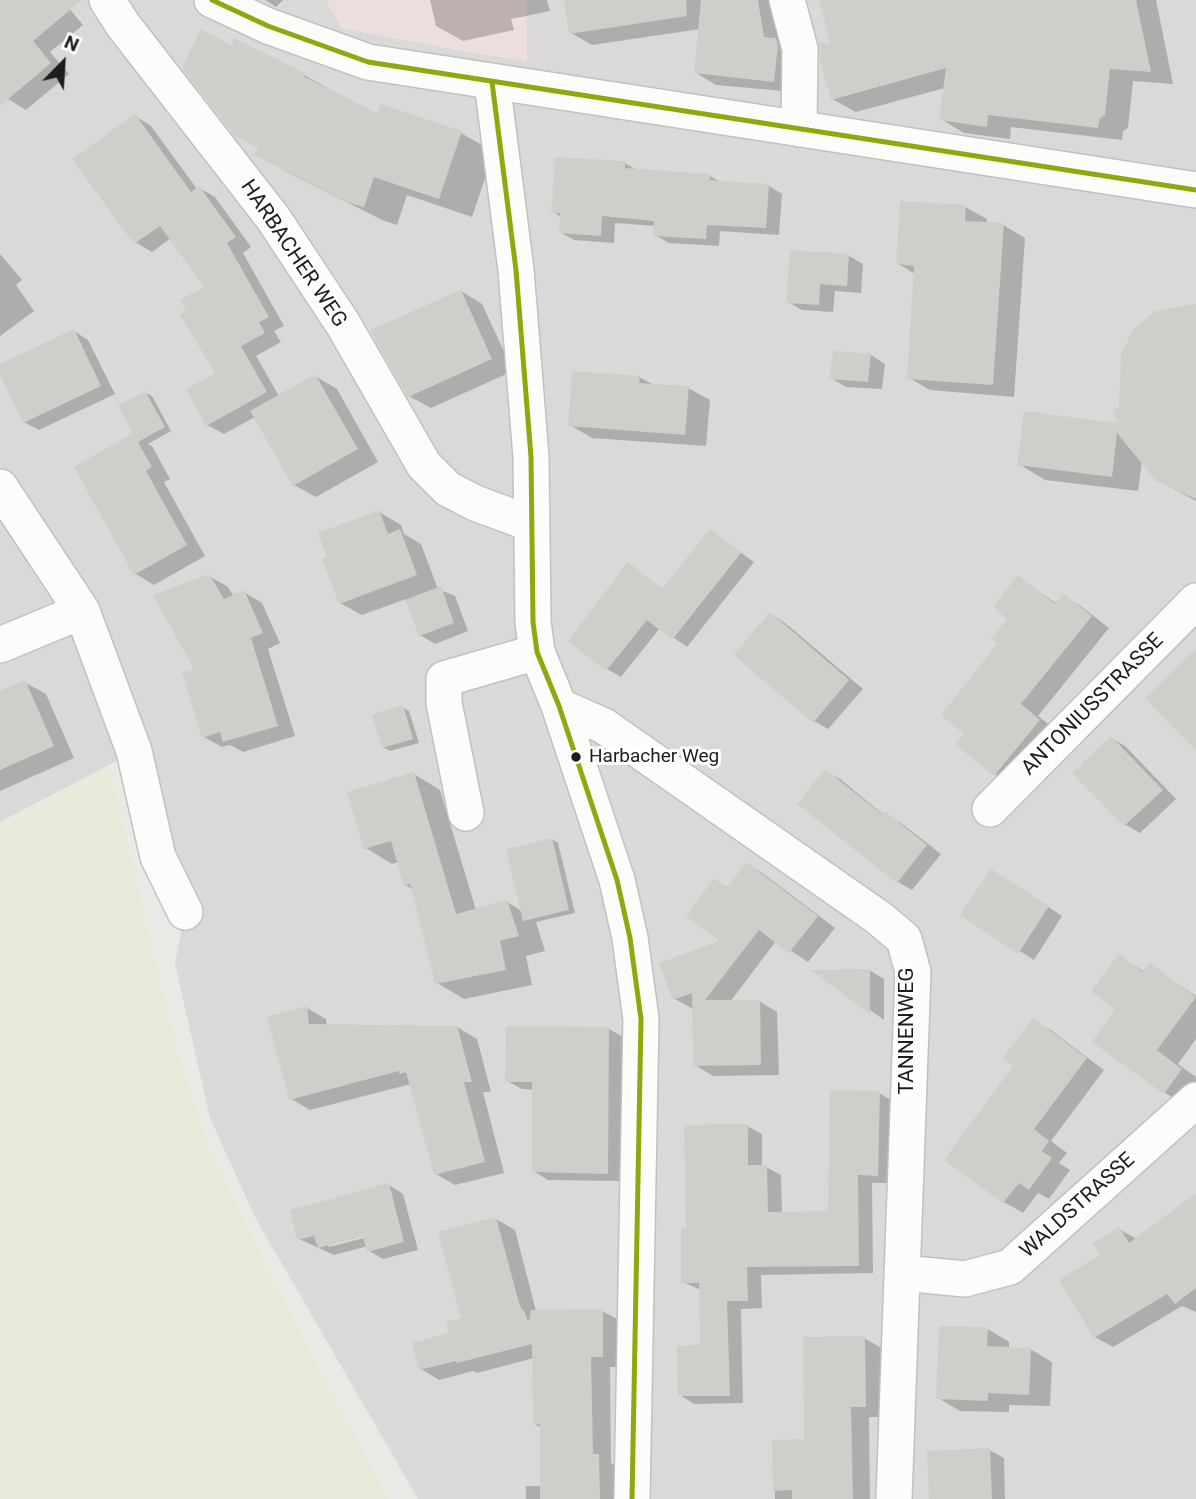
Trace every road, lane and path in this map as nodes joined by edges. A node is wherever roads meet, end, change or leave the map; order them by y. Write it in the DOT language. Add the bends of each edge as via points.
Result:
graph roads {
  1 [pos="107,0"];
  2 [pos="212,0"];
  3 [pos="787,0"];
  4 [pos="492,82"];
  5 [pos="799,129"];
  6 [pos="1196,190"];
  7 [pos="0,487"];
  8 [pos="532,524"];
  9 [pos="1196,601"];
  10 [pos="82,611"];
  11 [pos="0,645"];
  12 [pos="537,652"];
  13 [pos="559,706"];
  14 [pos="990,809"];
  15 [pos="466,813"];
  16 [pos="185,912"];
  17 [pos="1196,1100"];
  18 [pos="902,1273"];
  19 [pos="632,1499"];
  20 [pos="894,1499"];
  1 -- 8 [label="street, HARBACHER WEG" via="273,218 342,324 424,465 447,489"];
  2 -- 4 [label="street" via="368,62"];
  3 -- 5 [label="street" via="800,49"];
  4 -- 5 [label="street"];
  4 -- 8 [label="street" via="516,270"];
  5 -- 6 [label="street"];
  7 -- 10 [label="street"];
  8 -- 12 [label="street"];
  9 -- 14 [label="street, ANTONIUSSTRASSE"];
  10 -- 11 [label="street"];
  10 -- 16 [label="street" via="134,751 158,857"];
  12 -- 13 [label="street"];
  12 -- 15 [label="street" via="444,679 444,703"];
  13 -- 18 [label="street, TANNENWEG" via="604,726 904,939 913,972"];
  13 -- 19 [label="street" via="617,880 641,1019"];
  17 -- 18 [label="street, WALDSTRASSE" via="1010,1266 965,1279"];
  18 -- 20 [label="street, TANNENWEG"];
}
